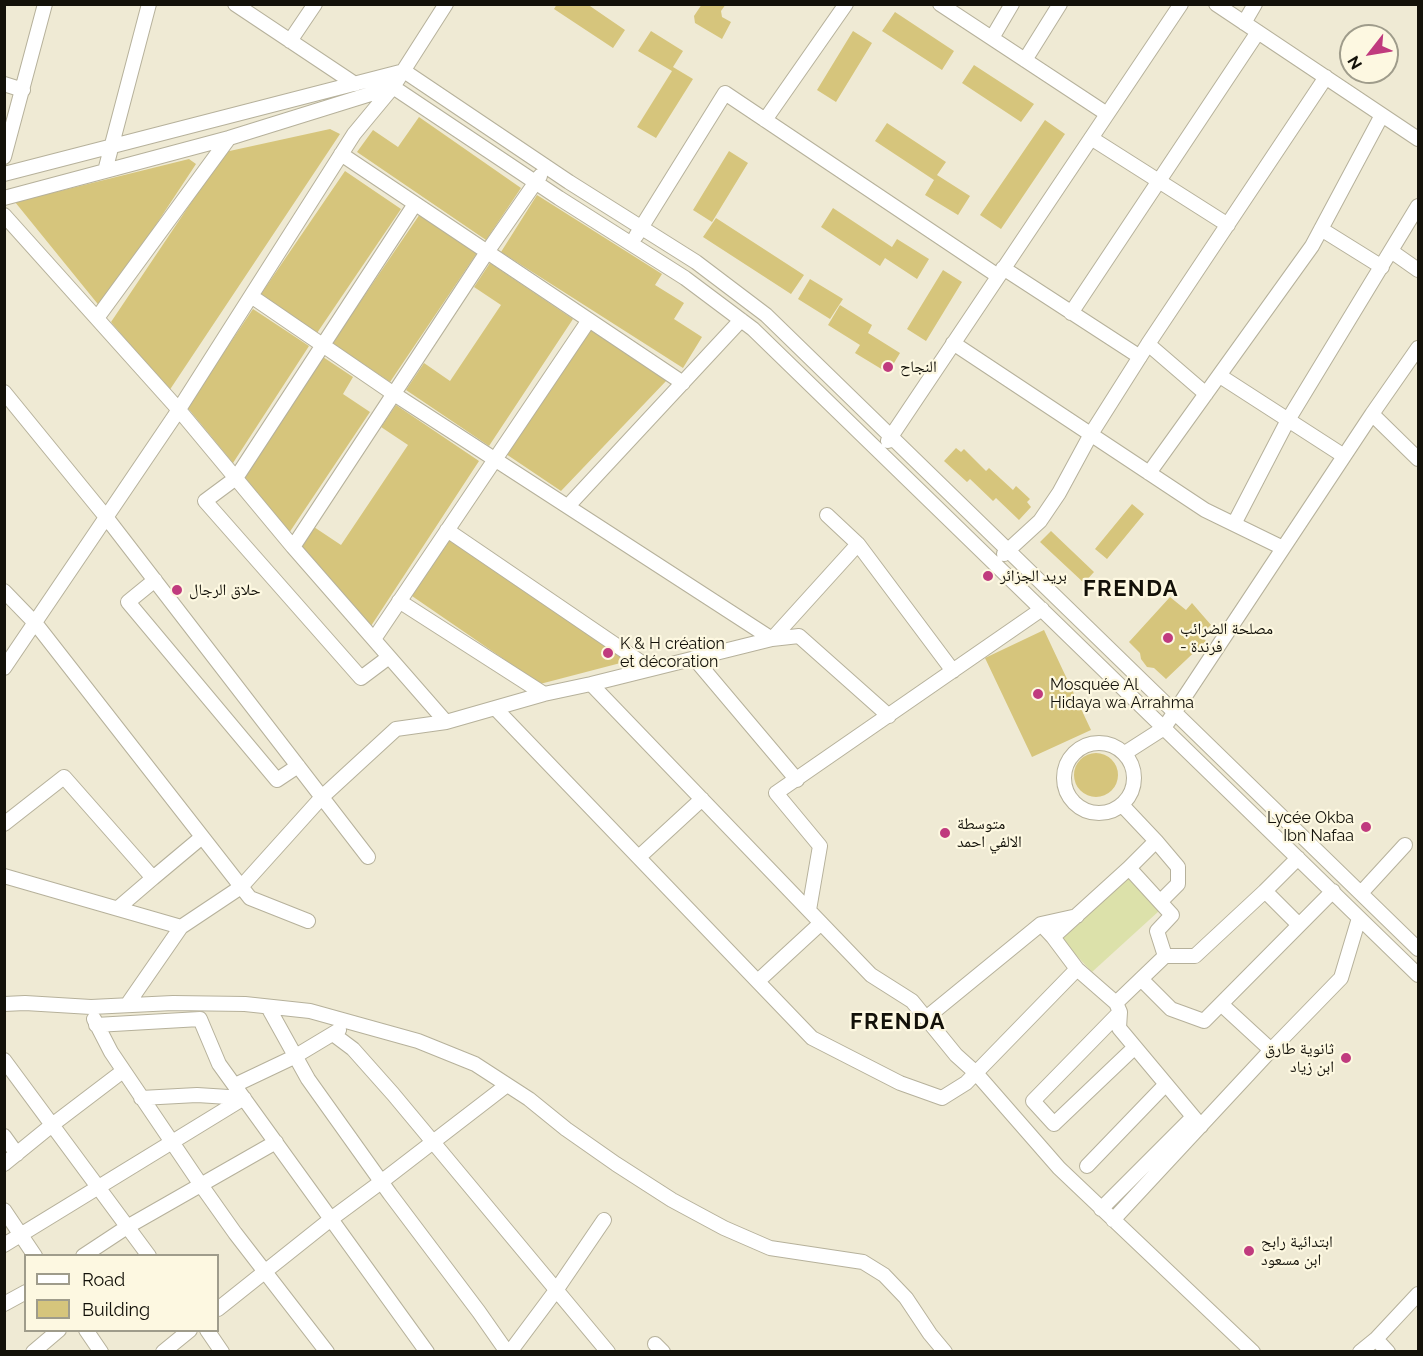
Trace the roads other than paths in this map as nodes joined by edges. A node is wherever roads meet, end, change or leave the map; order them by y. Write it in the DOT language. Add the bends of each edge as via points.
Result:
graph roads {
  1 [pos="45,4"];
  2 [pos="149,4"];
  3 [pos="315,4"];
  4 [pos="446,4"];
  5 [pos="846,4"];
  6 [pos="940,4"];
  7 [pos="1012,4"];
  8 [pos="1060,4"];
  9 [pos="1181,4"];
  10 [pos="1216,4"];
  11 [pos="1256,4"];
  12 [pos="243,7"];
  13 [pos="1244,23"];
  14 [pos="1258,32"];
  15 [pos="992,38"];
  16 [pos="290,41"];
  17 [pos="1025,60"];
  18 [pos="404,71"];
  19 [pos="1326,77"];
  20 [pos="4,84"];
  21 [pos="355,84"];
  22 [pos="393,87"];
  23 [pos="23,90"];
  24 [pos="1107,114"];
  25 [pos="1382,115"];
  26 [pos="765,120"];
  27 [pos="229,138"];
  28 [pos="1091,138"];
  29 [pos="1419,139"];
  30 [pos="112,147"];
  31 [pos="341,154"];
  32 [pos="4,157"];
  33 [pos="546,167"];
  34 [pos="105,171"];
  35 [pos="4,174"];
  36 [pos="1160,180"];
  37 [pos="536,183"];
  38 [pos="4,198"];
  39 [pos="415,204"];
  40 [pos="1419,206"];
  41 [pos="4,215"];
  42 [pos="1228,225"];
  43 [pos="640,227"];
  44 [pos="1321,229"];
  45 [pos="632,245"];
  46 [pos="1391,251"];
  47 [pos="487,252"];
  48 [pos="1382,267"];
  49 [pos="1419,270"];
  50 [pos="1000,272"];
  51 [pos="251,296"];
  52 [pos="1071,313"];
  53 [pos="97,318"];
  54 [pos="589,320"];
  55 [pos="741,320"];
  56 [pos="953,343"];
  57 [pos="1148,344"];
  58 [pos="322,345"];
  59 [pos="1418,350"];
  60 [pos="1140,357"];
  61 [pos="1220,376"];
  62 [pos="682,383"];
  63 [pos="4,392"];
  64 [pos="394,394"];
  65 [pos="1206,394"];
  66 [pos="179,410"];
  67 [pos="1372,414"];
  68 [pos="1288,420"];
  69 [pos="1091,434"];
  70 [pos="892,435"];
  71 [pos="881,452"];
  72 [pos="1344,456"];
  73 [pos="495,459"];
  74 [pos="1419,459"];
  75 [pos="1149,472"];
  76 [pos="236,478"];
  77 [pos="568,506"];
  78 [pos="827,515"];
  79 [pos="106,517"];
  80 [pos="1234,524"];
  81 [pos="447,530"];
  82 [pos="858,544"];
  83 [pos="293,547"];
  84 [pos="1283,549"];
  85 [pos="1009,550"];
  86 [pos="994,562"];
  87 [pos="155,580"];
  88 [pos="4,591"];
  89 [pos="399,601"];
  90 [pos="1042,609"];
  91 [pos="36,624"];
  92 [pos="374,639"];
  93 [pos="772,639"];
  94 [pos="389,657"];
  95 [pos="694,658"];
  96 [pos="4,668"];
  97 [pos="651,669"];
  98 [pos="953,671"];
  99 [pos="591,684"];
  100 [pos="543,694"];
  101 [pos="496,709"];
  102 [pos="1175,711"];
  103 [pos="889,716"];
  104 [pos="446,722"];
  105 [pos="1164,728"];
  106 [pos="1125,753"];
  107 [pos="298,766"];
  108 [pos="797,780"];
  109 [pos="322,797"];
  110 [pos="702,800"];
  111 [pos="1122,806"];
  112 [pos="4,824"];
  113 [pos="202,837"];
  114 [pos="1156,841"];
  115 [pos="1405,845"];
  116 [pos="368,857"];
  117 [pos="639,858"];
  118 [pos="1298,858"];
  119 [pos="1129,868"];
  120 [pos="4,876"];
  121 [pos="153,879"];
  122 [pos="241,887"];
  123 [pos="1265,891"];
  124 [pos="1333,891"];
  125 [pos="1361,893"];
  126 [pos="1160,902"];
  127 [pos="118,908"];
  128 [pos="809,910"];
  129 [pos="1077,916"];
  130 [pos="1359,918"];
  131 [pos="308,921"];
  132 [pos="821,923"];
  133 [pos="1041,924"];
  134 [pos="1299,926"];
  135 [pos="181,927"];
  136 [pos="1053,937"];
  137 [pos="1419,949"];
  138 [pos="1165,956"];
  139 [pos="1077,969"];
  140 [pos="1419,975"];
  141 [pos="1141,979"];
  142 [pos="758,981"];
  143 [pos="4,1004"];
  144 [pos="1221,1004"];
  145 [pos="127,1005"];
  146 [pos="91,1007"];
  147 [pos="268,1007"];
  148 [pos="1118,1007"];
  149 [pos="926,1018"];
  150 [pos="354,1022"];
  151 [pos="96,1025"];
  152 [pos="333,1034"];
  153 [pos="1135,1047"];
  154 [pos="1271,1050"];
  155 [pos="294,1057"];
  156 [pos="4,1060"];
  157 [pos="123,1071"];
  158 [pos="976,1073"];
  159 [pos="1166,1084"];
  160 [pos="235,1085"];
  161 [pos="507,1085"];
  162 [pos="141,1098"];
  163 [pos="244,1098"];
  164 [pos="1197,1121"];
  165 [pos="52,1125"];
  166 [pos="4,1136"];
  167 [pos="433,1141"];
  168 [pos="276,1142"];
  169 [pos="172,1143"];
  170 [pos="16,1154"];
  171 [pos="4,1164"];
  172 [pos="1087,1166"];
  173 [pos="381,1182"];
  174 [pos="201,1185"];
  175 [pos="97,1187"];
  176 [pos="1101,1209"];
  177 [pos="4,1210"];
  178 [pos="331,1219"];
  179 [pos="604,1220"];
  180 [pos="1113,1220"];
  181 [pos="127,1227"];
  182 [pos="21,1234"];
  183 [pos="4,1245"];
  184 [pos="34,1254"];
  185 [pos="86,1254"];
  186 [pos="147,1254"];
  187 [pos="265,1272"];
  188 [pos="557,1289"];
  189 [pos="24,1293"];
  190 [pos="1419,1294"];
  191 [pos="4,1304"];
  192 [pos="219,1308"];
  193 [pos="57,1332"];
  194 [pos="87,1332"];
  195 [pos="188,1332"];
  196 [pos="208,1332"];
  197 [pos="1376,1339"];
  198 [pos="33,1352"];
  199 [pos="101,1352"];
  200 [pos="163,1352"];
  201 [pos="222,1352"];
  202 [pos="327,1352"];
  203 [pos="427,1352"];
  204 [pos="508,1352"];
  205 [pos="608,1352"];
  206 [pos="945,1352"];
  207 [pos="1253,1352"];
  208 [pos="1360,1352"];
  209 [pos="1388,1352"];
  1 -- 23 [label="street"];
  2 -- 30 [label="street"];
  3 -- 16 [label="street"];
  4 -- 18 [label="street"];
  5 -- 26 [label="street"];
  6 -- 15 [label="street"];
  7 -- 15 [label="street"];
  8 -- 17 [label="street"];
  9 -- 24 [label="street"];
  10 -- 13 [label="street"];
  11 -- 13 [label="street"];
  12 -- 16 [label="street"];
  13 -- 14 [label="street"];
  14 -- 19 [label="street"];
  14 -- 36 [label="street"];
  15 -- 17 [label="street"];
  16 -- 21 [label="street"];
  17 -- 24 [label="street"];
  18 -- 21 [label="street"];
  18 -- 22 [label="street"];
  18 -- 33 [label="street"];
  19 -- 25 [label="street"];
  19 -- 42 [label="street"];
  20 -- 23 [label="street"];
  21 -- 30 [label="street"];
  22 -- 27 [label="street"];
  22 -- 31 [label="street"];
  22 -- 37 [label="street"];
  23 -- 32 [label="street"];
  24 -- 28 [label="street"];
  25 -- 29 [label="street"];
  25 -- 44 [label="street"];
  26 -- 43 [label="street" via="725,93"];
  26 -- 50 [label="street"];
  27 -- 34 [label="street"];
  27 -- 53 [label="street"];
  28 -- 36 [label="street"];
  28 -- 50 [label="street"];
  30 -- 34 [label="street"];
  30 -- 35 [label="street"];
  31 -- 39 [label="street"];
  31 -- 51 [label="street"];
  33 -- 37 [label="street"];
  33 -- 43 [label="street"];
  34 -- 38 [label="street"];
  36 -- 42 [label="street"];
  36 -- 52 [label="street"];
  37 -- 45 [label="street"];
  37 -- 47 [label="street"];
  39 -- 47 [label="street"];
  39 -- 58 [label="street"];
  40 -- 46 [label="street"];
  41 -- 53 [label="street"];
  42 -- 57 [label="street"];
  43 -- 45 [label="street"];
  43 -- 70 [label="street" via="696,262 766,315"];
  44 -- 48 [label="street"];
  44 -- 61 [label="street"];
  45 -- 55 [label="street"];
  46 -- 48 [label="street"];
  46 -- 49 [label="street"];
  47 -- 54 [label="street"];
  47 -- 64 [label="street"];
  48 -- 68 [label="street"];
  50 -- 52 [label="street"];
  50 -- 56 [label="street"];
  51 -- 58 [label="street"];
  51 -- 66 [label="street"];
  52 -- 60 [label="street"];
  53 -- 66 [label="street"];
  54 -- 62 [label="street"];
  54 -- 73 [label="street"];
  55 -- 62 [label="street"];
  55 -- 71 [label="street"];
  56 -- 69 [label="street"];
  56 -- 70 [label="street"];
  57 -- 60 [label="street"];
  57 -- 65 [label="street"];
  58 -- 64 [label="street"];
  58 -- 76 [label="street"];
  59 -- 67 [label="street"];
  60 -- 69 [label="street"];
  61 -- 65 [label="street"];
  61 -- 68 [label="street"];
  62 -- 77 [label="street"];
  63 -- 79 [label="street"];
  64 -- 73 [label="street"];
  64 -- 83 [label="street"];
  65 -- 75 [label="street"];
  66 -- 76 [label="street"];
  66 -- 79 [label="street"];
  67 -- 72 [label="street"];
  67 -- 74 [label="street"];
  68 -- 72 [label="street"];
  68 -- 80 [label="street"];
  69 -- 75 [label="street"];
  69 -- 85 [label="street" via="1040,521"];
  70 -- 71 [label="street"];
  70 -- 85 [label="street"];
  71 -- 86 [label="street"];
  72 -- 84 [label="street"];
  73 -- 77 [label="street"];
  73 -- 81 [label="street"];
  75 -- 80 [label="street" via="1205,510"];
  76 -- 83 [label="street"];
  76 -- 94 [label="street" via="205,501 361,678"];
  77 -- 93 [label="street"];
  78 -- 82 [label="street"];
  79 -- 87 [label="street"];
  79 -- 91 [label="street"];
  80 -- 84 [label="street"];
  81 -- 89 [label="street"];
  81 -- 97 [label="street"];
  82 -- 93 [label="street"];
  82 -- 98 [label="street"];
  83 -- 92 [label="street"];
  84 -- 102 [label="street"];
  85 -- 86 [label="street"];
  85 -- 102 [label="street"];
  86 -- 90 [label="street"];
  87 -- 107 [label="street"];
  87 -- 107 [label="street" via="128,602 277,780"];
  88 -- 91 [label="street"];
  89 -- 92 [label="street"];
  89 -- 100 [label="street"];
  90 -- 98 [label="street"];
  90 -- 105 [label="street"];
  91 -- 96 [label="street"];
  91 -- 113 [label="street"];
  92 -- 94 [label="street"];
  93 -- 95 [label="street"];
  93 -- 103 [label="street" via="799,636"];
  94 -- 104 [label="street"];
  95 -- 97 [label="street"];
  95 -- 108 [label="street"];
  97 -- 99 [label="street"];
  98 -- 103 [label="street"];
  99 -- 100 [label="street"];
  99 -- 110 [label="street"];
  100 -- 101 [label="street"];
  101 -- 104 [label="street"];
  101 -- 117 [label="street"];
  102 -- 105 [label="street"];
  102 -- 125 [label="street"];
  103 -- 108 [label="street"];
  104 -- 109 [label="street" via="396,729"];
  105 -- 106 [label="street"];
  105 -- 118 [label="street"];
  106 -- 111 [label="street" via="1134,774 1134,786"];
  106 -- 111 [label="street" via="1116,746 1093,743 1073,754 1064,775 1070,797 1088,812 1100,813"];
  107 -- 109 [label="street"];
  108 -- 128 [label="street" via="776,793 820,846"];
  109 -- 116 [label="street"];
  109 -- 122 [label="street"];
  110 -- 117 [label="street"];
  110 -- 128 [label="street"];
  111 -- 114 [label="street"];
  112 -- 121 [label="street" via="64,777"];
  113 -- 121 [label="street"];
  113 -- 122 [label="street"];
  114 -- 119 [label="street"];
  114 -- 126 [label="street" via="1178,867 1178,884"];
  115 -- 125 [label="street"];
  117 -- 142 [label="street"];
  118 -- 123 [label="street"];
  118 -- 124 [label="street"];
  119 -- 126 [label="street"];
  119 -- 129 [label="street"];
  120 -- 127 [label="street"];
  121 -- 127 [label="street"];
  122 -- 131 [label="street" via="250,898"];
  122 -- 135 [label="street"];
  123 -- 134 [label="street"];
  123 -- 138 [label="street" via="1195,956"];
  124 -- 130 [label="street"];
  124 -- 134 [label="street"];
  125 -- 137 [label="street"];
  126 -- 138 [label="street" via="1172,915 1157,931"];
  127 -- 135 [label="street"];
  128 -- 132 [label="street"];
  129 -- 133 [label="street"];
  129 -- 136 [label="street"];
  130 -- 140 [label="street"];
  130 -- 154 [label="street" via="1341,978"];
  132 -- 142 [label="street"];
  132 -- 149 [label="street" via="871,975 912,1001"];
  133 -- 136 [label="street"];
  133 -- 149 [label="street"];
  134 -- 144 [label="street"];
  135 -- 145 [label="street"];
  136 -- 139 [label="street"];
  138 -- 141 [label="street"];
  139 -- 148 [label="street"];
  139 -- 158 [label="street"];
  141 -- 144 [label="street" via="1171,1009 1204,1021"];
  141 -- 148 [label="street"];
  142 -- 158 [label="street" via="812,1038 900,1083 942,1098"];
  143 -- 146 [label="street"];
  144 -- 154 [label="street"];
  145 -- 146 [label="street"];
  145 -- 147 [label="street"];
  146 -- 151 [label="street"];
  147 -- 150 [label="street" via="310,1011"];
  147 -- 155 [label="street"];
  148 -- 153 [label="street" via="1119,1028"];
  148 -- 153 [label="street" via="1033,1101 1054,1124"];
  149 -- 158 [label="street"];
  150 -- 152 [label="street"];
  150 -- 161 [label="street" via="418,1041 475,1064"];
  151 -- 157 [label="street"];
  151 -- 160 [label="street" via="200,1019 219,1064"];
  152 -- 155 [label="street"];
  152 -- 167 [label="street" via="353,1049"];
  153 -- 159 [label="street"];
  154 -- 164 [label="street"];
  155 -- 160 [label="street"];
  155 -- 173 [label="street"];
  156 -- 165 [label="street"];
  157 -- 162 [label="street"];
  157 -- 165 [label="street"];
  158 -- 176 [label="street" via="1059,1168"];
  159 -- 164 [label="street"];
  159 -- 172 [label="street"];
  160 -- 163 [label="street"];
  161 -- 167 [label="street"];
  161 -- 206 [label="street" via="616,1164 724,1228 770,1248 870,1266 906,1298"];
  162 -- 163 [label="street"];
  162 -- 169 [label="street"];
  163 -- 168 [label="street"];
  163 -- 169 [label="street"];
  164 -- 176 [label="street"];
  164 -- 180 [label="street"];
  165 -- 170 [label="street"];
  165 -- 175 [label="street"];
  166 -- 170 [label="street"];
  167 -- 173 [label="street"];
  167 -- 188 [label="street"];
  168 -- 174 [label="street"];
  168 -- 178 [label="street"];
  169 -- 174 [label="street"];
  169 -- 175 [label="street"];
  170 -- 171 [label="street"];
  173 -- 178 [label="street"];
  173 -- 204 [label="street"];
  174 -- 181 [label="street"];
  174 -- 187 [label="street"];
  175 -- 181 [label="street"];
  175 -- 182 [label="street"];
  176 -- 180 [label="street"];
  177 -- 182 [label="street"];
  178 -- 187 [label="street"];
  178 -- 203 [label="street"];
  179 -- 188 [label="street"];
  180 -- 207 [label="street"];
  181 -- 185 [label="street"];
  181 -- 186 [label="street"];
  182 -- 183 [label="street"];
  182 -- 184 [label="street"];
  187 -- 192 [label="street"];
  187 -- 202 [label="street"];
  188 -- 204 [label="street"];
  188 -- 205 [label="street"];
  189 -- 191 [label="street"];
  190 -- 197 [label="street"];
  193 -- 198 [label="street"];
  194 -- 199 [label="street"];
  195 -- 200 [label="street"];
  196 -- 201 [label="street"];
  197 -- 208 [label="street"];
  197 -- 209 [label="street"];
}
